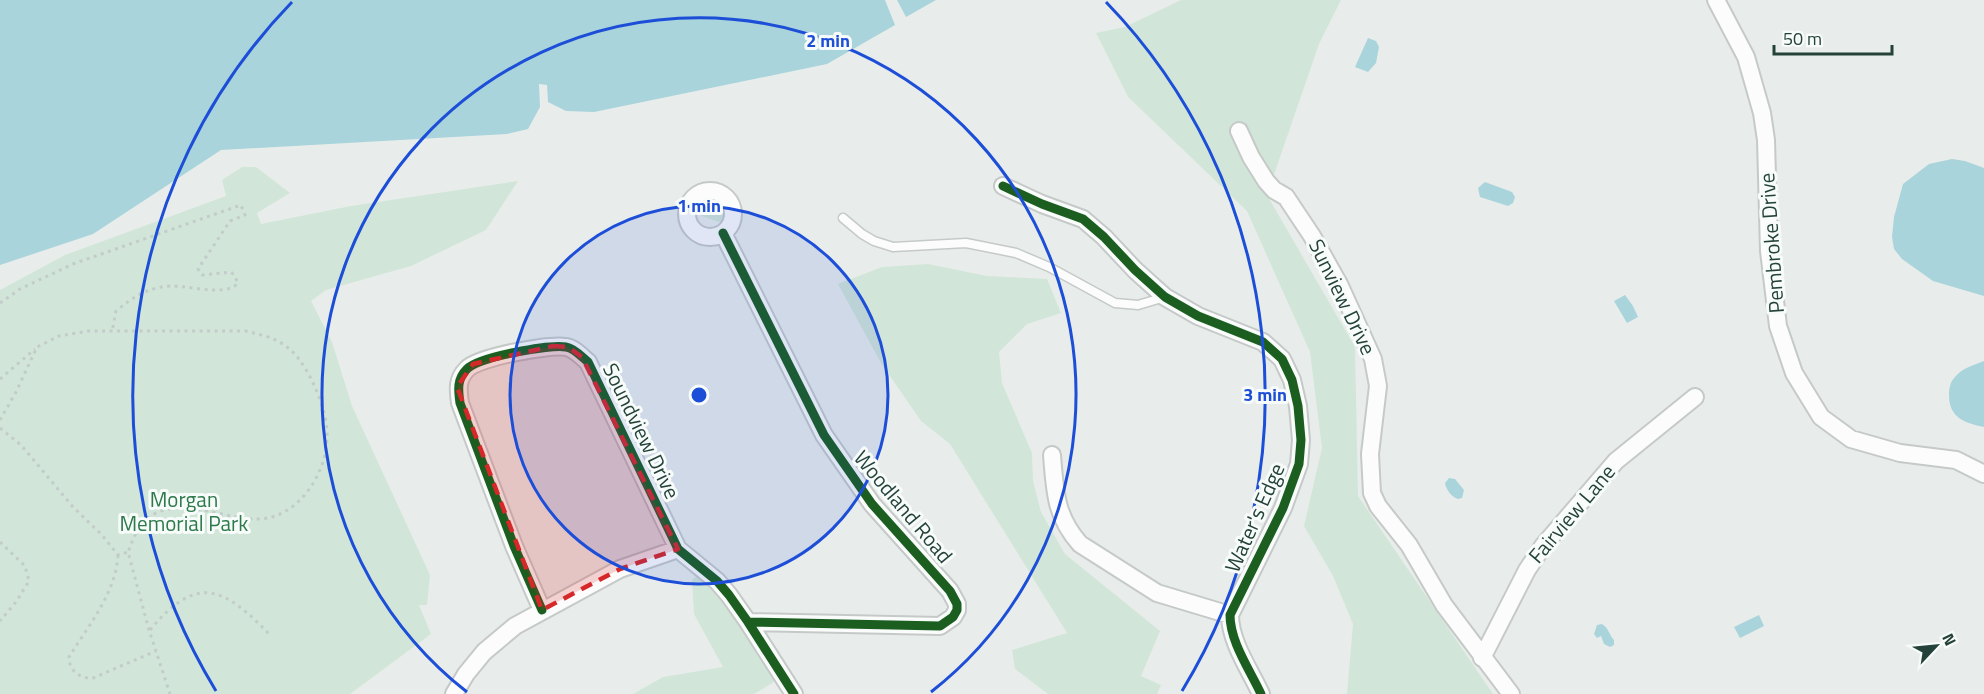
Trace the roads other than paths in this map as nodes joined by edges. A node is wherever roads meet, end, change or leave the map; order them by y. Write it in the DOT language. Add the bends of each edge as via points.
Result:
graph roads {
  1 [pos="1716,0"];
  2 [pos="1239,130"];
  3 [pos="1003,186"];
  4 [pos="843,218"];
  5 [pos="723,233"];
  6 [pos="1165,297"];
  7 [pos="1695,397"];
  8 [pos="1052,455"];
  9 [pos="1984,474"];
  10 [pos="678,549"];
  11 [pos="542,610"];
  12 [pos="1230,615"];
  13 [pos="748,622"];
  14 [pos="1482,658"];
  15 [pos="454,694"];
  16 [pos="794,694"];
  17 [pos="1261,694"];
  18 [pos="1511,694"];
  1 -- 9 [label="street, Pembroke Drive" via="1746,57 1762,113 1769,251 1778,326 1794,373 1821,417 1851,440 1900,453 1956,460"];
  2 -- 14 [label="street, Sunview Drive" via="1266,181 1286,197 1312,236 1374,360 1378,386 1370,454 1372,493"];
  3 -- 6 [label="street, Water's Edge" via="1083,219"];
  4 -- 6 [label="lane" via="861,234 893,247 966,243 1016,253 1115,303 1138,305"];
  5 -- 13 [label="street, Woodland Road" via="824,435 872,504 944,583 957,604 953,617 940,626"];
  6 -- 12 [label="street, Water's Edge" via="1198,316 1263,342 1282,359 1298,406 1299,464 1283,508"];
  7 -- 14 [label="street, Fairview Lane" via="1616,461 1543,546"];
  8 -- 12 [label="street" via="1056,502 1080,544 1157,593"];
  10 -- 11 [label="street" via="620,569"];
  10 -- 11 [label="street, Soundview Drive" via="596,377 582,357 568,347 553,346 473,363 459,382 460,403"];
  10 -- 13 [label="street, Soundview Drive" via="717,581"];
  11 -- 15 [label="street" via="514,626 484,652"];
  12 -- 17 [label="street" via="1234,639"];
  13 -- 16 [label="street, Soundview Drive"];
  14 -- 18 [label="street, Sunview Drive"];
}
